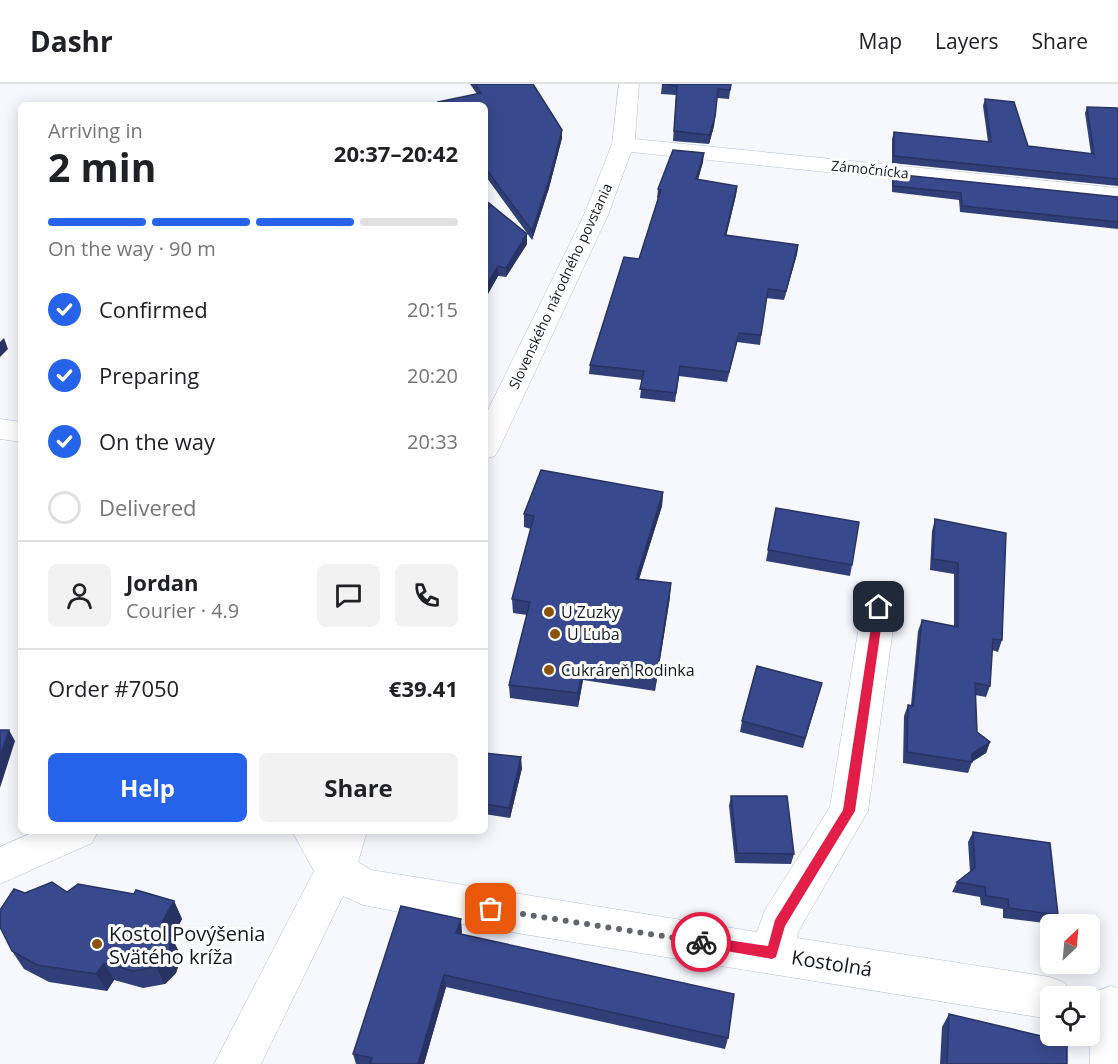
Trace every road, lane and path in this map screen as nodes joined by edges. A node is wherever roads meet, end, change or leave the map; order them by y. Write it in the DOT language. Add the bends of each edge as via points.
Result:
graph roads {
  1 [pos="629,84"];
  2 [pos="623,144"];
  3 [pos="1118,195"];
  4 [pos="0,429"];
  5 [pos="18,432"];
  6 [pos="488,441"];
  7 [pos="879,607"];
  8 [pos="71,834"];
  9 [pos="314,834"];
  10 [pos="346,834"];
  11 [pos="0,866"];
  12 [pos="335,870"];
  13 [pos="772,953"];
  14 [pos="1040,996"];
  15 [pos="1106,1007"];
  16 [pos="237,1064"];
  17 [pos="1113,1064"];
  1 -- 2 [label="street, Slovenského národného povstania"];
  2 -- 3 [label="street, Zámočnícka"];
  2 -- 6 [label="street, Slovenského národného povstania" via="596,215"];
  4 -- 5 [label="street"];
  7 -- 13 [label="street" via="849,811 780,924"];
  8 -- 11 [label="street"];
  9 -- 12 [label="street"];
  10 -- 12 [label="street"];
  12 -- 13 [label="street, Kostolná" via="363,887"];
  12 -- 16 [label="street"];
  13 -- 14 [label="street, Kostolná"];
  15 -- 17 [label="street"];
}
